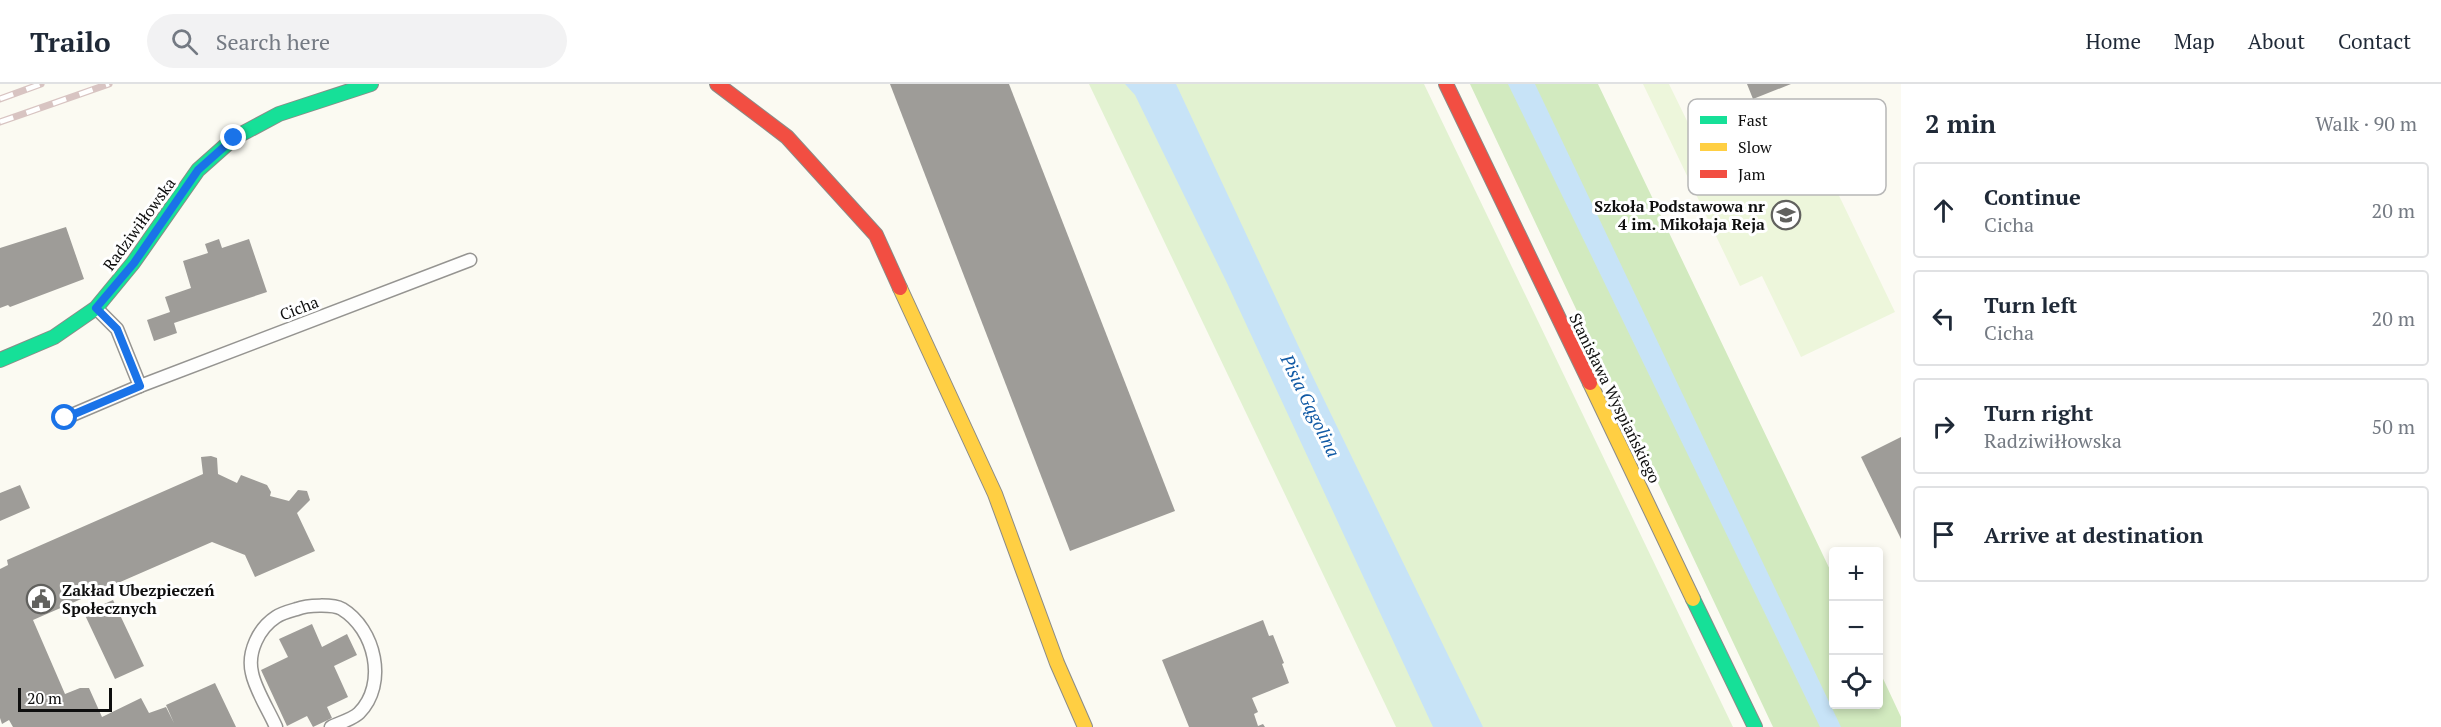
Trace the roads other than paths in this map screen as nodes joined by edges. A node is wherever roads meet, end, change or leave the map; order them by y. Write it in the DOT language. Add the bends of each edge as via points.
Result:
graph roads {
  1 [pos="371,84"];
  2 [pos="717,84"];
  3 [pos="1446,84"];
  4 [pos="470,260"];
  5 [pos="96,308"];
  6 [pos="0,360"];
  7 [pos="140,386"];
  8 [pos="65,418"];
  9 [pos="276,727"];
  10 [pos="331,727"];
  11 [pos="1085,727"];
  12 [pos="1755,727"];
  1 -- 5 [label="street, Radziwiłłowska" via="279,114 234,138 198,170 134,263"];
  2 -- 11 [label="street" via="787,137 876,235 995,494 1056,663"];
  3 -- 12 [label="street, Stanisława Wyspiańskiego"];
  4 -- 7 [label="lane, Cicha"];
  5 -- 6 [label="street, Radziwiłłowska" via="54,337"];
  5 -- 7 [label="lane" via="117,329"];
  7 -- 8 [label="lane, Cicha"];
  9 -- 10 [label="lane" via="251,672 252,650 261,632 276,616 307,605 340,608 363,628 373,654 371,696 358,714"];
}
